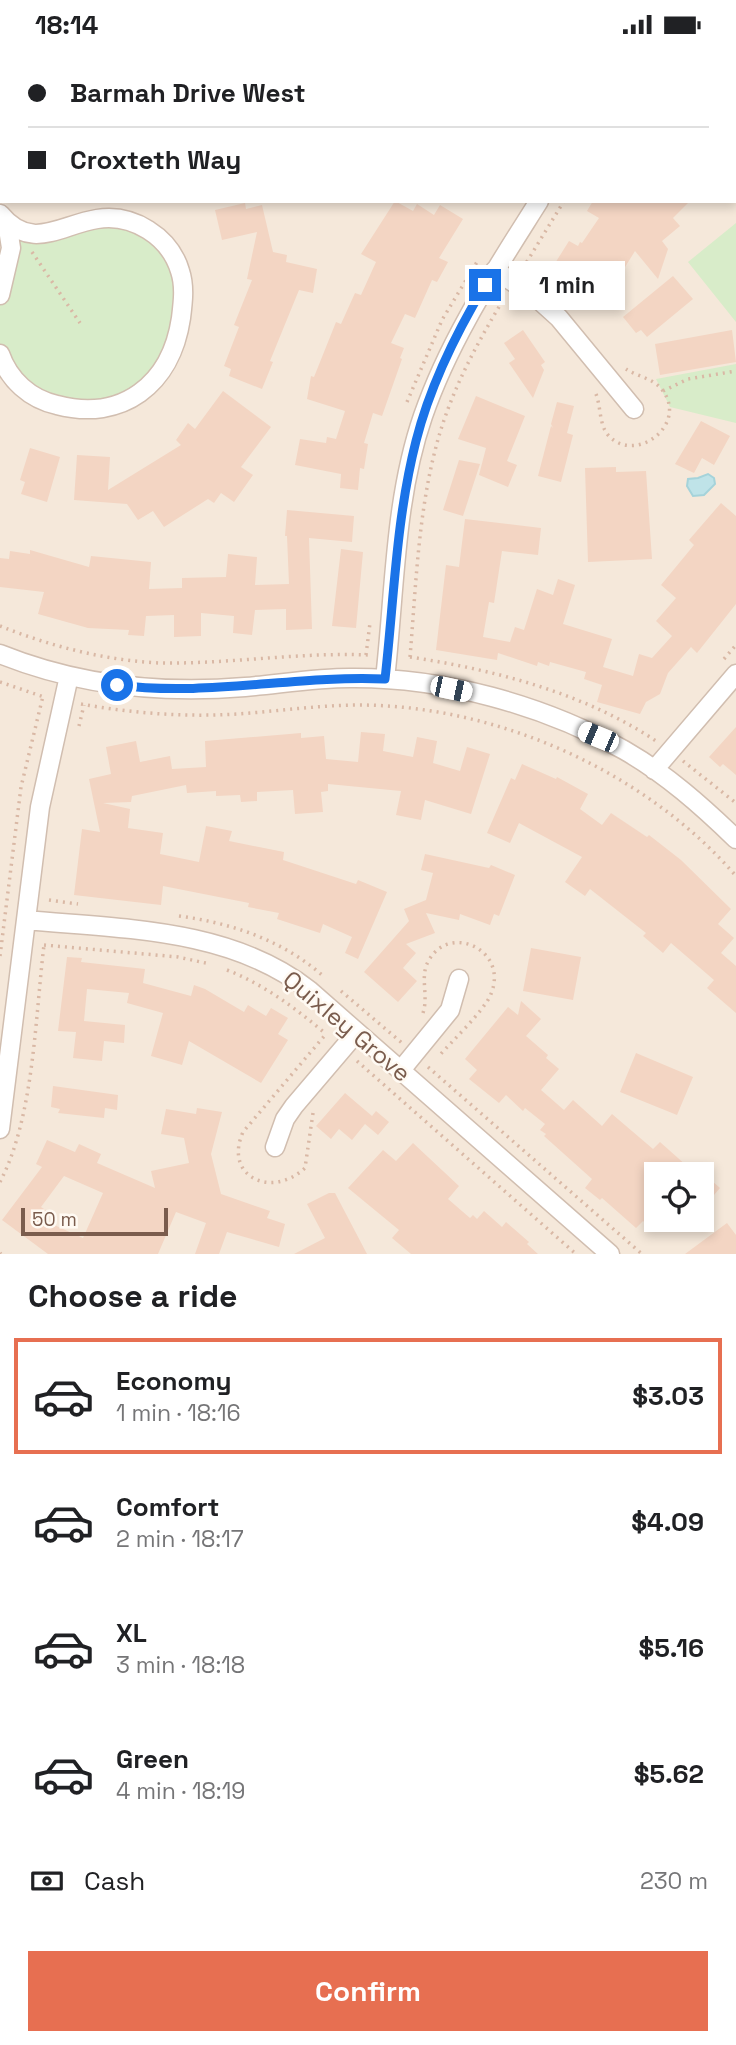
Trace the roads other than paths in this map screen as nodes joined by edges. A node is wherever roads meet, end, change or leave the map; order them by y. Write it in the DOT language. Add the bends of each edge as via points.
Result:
graph roads {
  1 [pos="538,203"];
  2 [pos="3,218"];
  3 [pos="495,271"];
  4 [pos="0,295"];
  5 [pos="0,354"];
  6 [pos="634,409"];
  7 [pos="0,654"];
  8 [pos="736,674"];
  9 [pos="69,676"];
  10 [pos="385,679"];
  11 [pos="654,770"];
  12 [pos="736,839"];
  13 [pos="26,920"];
  14 [pos="460,979"];
  15 [pos="357,1032"];
  16 [pos="401,1070"];
  17 [pos="0,1129"];
  18 [pos="275,1147"];
  19 [pos="610,1254"];
  1 -- 3 [label="street"];
  2 -- 4 [label="street" via="11,248"];
  2 -- 5 [label="street" via="34,235 100,218 144,226 172,253 183,296 177,333 163,368 140,393 113,408 83,410 34,397 17,382"];
  3 -- 6 [label="street" via="559,318"];
  3 -- 10 [label="street" via="444,363 415,442 400,528"];
  7 -- 9 [label="street"];
  8 -- 11 [label="street"];
  9 -- 10 [label="street" via="174,689"];
  9 -- 13 [label="street" via="43,787"];
  10 -- 11 [label="street" via="522,708 598,737"];
  11 -- 12 [label="street"];
  13 -- 15 [label="street, Quixley Grove" via="187,937 243,952 294,978"];
  13 -- 17 [label="street"];
  14 -- 16 [label="street" via="450,1010"];
  15 -- 16 [label="street, Quixley Grove"];
  15 -- 18 [label="street" via="294,1105"];
  16 -- 19 [label="street, Quixley Grove"];
}
